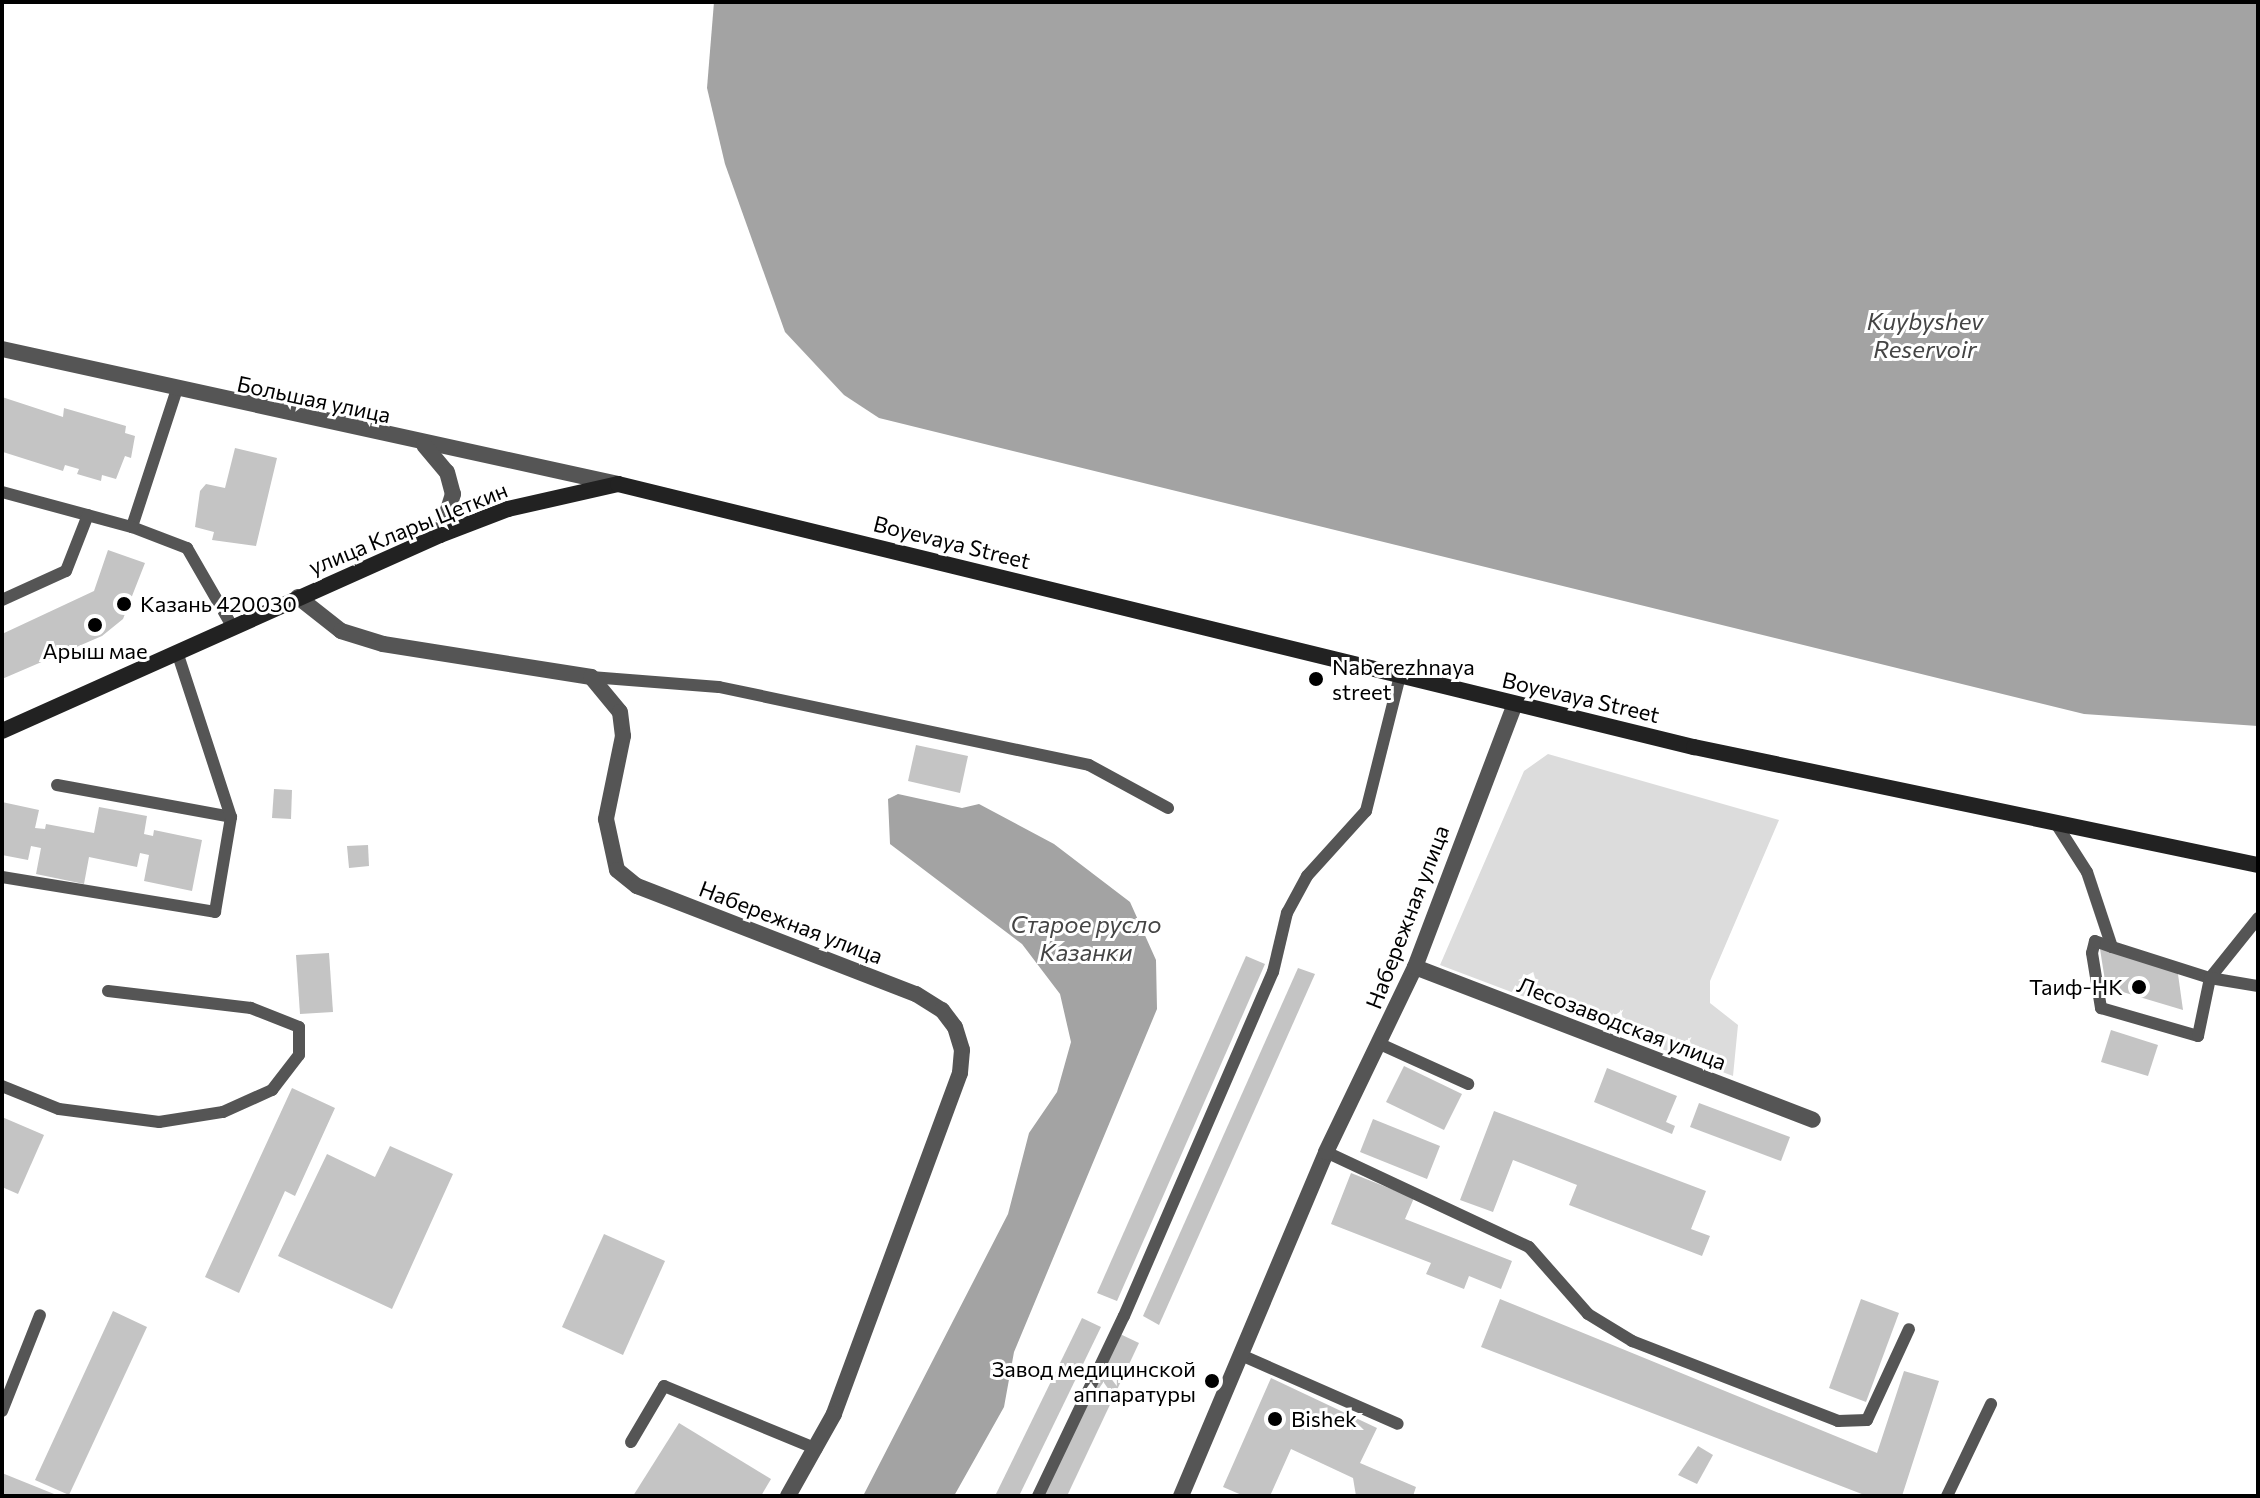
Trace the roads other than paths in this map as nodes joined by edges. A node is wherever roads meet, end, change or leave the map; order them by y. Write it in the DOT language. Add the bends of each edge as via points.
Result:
graph roads {
  1 [pos="2,349"];
  2 [pos="176,392"];
  3 [pos="424,445"];
  4 [pos="618,484"];
  5 [pos="2,492"];
  6 [pos="88,515"];
  7 [pos="132,527"];
  8 [pos="440,535"];
  9 [pos="298,597"];
  10 [pos="2,600"];
  11 [pos="232,626"];
  12 [pos="177,652"];
  13 [pos="1400,676"];
  14 [pos="591,677"];
  15 [pos="1515,704"];
  16 [pos="2,731"];
  17 [pos="57,785"];
  18 [pos="1168,808"];
  19 [pos="231,817"];
  20 [pos="2055,822"];
  21 [pos="2258,865"];
  22 [pos="2,877"];
  23 [pos="2258,918"];
  24 [pos="2112,947"];
  25 [pos="1415,967"];
  26 [pos="2210,978"];
  27 [pos="2258,986"];
  28 [pos="108,991"];
  29 [pos="1380,1044"];
  30 [pos="1468,1084"];
  31 [pos="2,1086"];
  32 [pos="1813,1120"];
  33 [pos="1326,1152"];
  34 [pos="40,1315"];
  35 [pos="1909,1329"];
  36 [pos="1241,1355"];
  37 [pos="1991,1404"];
  38 [pos="2,1411"];
  39 [pos="1398,1424"];
  40 [pos="631,1442"];
  41 [pos="817,1449"];
  42 [pos="788,1496"];
  43 [pos="1038,1496"];
  44 [pos="1181,1496"];
  45 [pos="1947,1496"];
  1 -- 2 [label="street, Большая улица"];
  2 -- 3 [label="street, Большая улица"];
  2 -- 7 [label="lane"];
  3 -- 4 [label="street, Большая улица"];
  3 -- 8 [label="street" via="447,472 453,494"];
  4 -- 8 [label="main road, улица Клары Цеткин" via="508,509"];
  4 -- 13 [label="main road, Boyevaya Street"];
  5 -- 6 [label="lane"];
  6 -- 7 [label="lane"];
  6 -- 10 [label="lane" via="66,571"];
  7 -- 11 [label="lane" via="187,548"];
  8 -- 9 [label="main road, улица Клары Цеткин"];
  9 -- 11 [label="main road, улица Клары Цеткин"];
  9 -- 14 [label="street" via="341,631 383,644"];
  11 -- 12 [label="main road, улица Клары Цеткин"];
  12 -- 16 [label="main road, улица Клары Цеткин"];
  12 -- 19 [label="lane"];
  13 -- 15 [label="main road, Boyevaya Street"];
  13 -- 43 [label="lane" via="1366,811 1307,876 1287,913 1273,972 1124,1316"];
  14 -- 18 [label="lane" via="719,687 1089,765"];
  14 -- 41 [label="street, Набережная улица" via="620,712 623,736 606,819 617,870 637,886 916,994 942,1010 962,1050 960,1073 900,1243"];
  15 -- 20 [label="main road, Boyevaya Street"];
  15 -- 25 [label="street, Набережная улица"];
  17 -- 19 [label="lane"];
  19 -- 22 [label="lane" via="215,912"];
  20 -- 21 [label="main road, Boyevaya Street"];
  20 -- 24 [label="lane" via="2087,872"];
  23 -- 26 [label="lane"];
  24 -- 26 [label="lane"];
  24 -- 26 [label="lane" via="2095,941 2092,953 2101,1008 2198,1036"];
  25 -- 29 [label="street, Набережная улица"];
  25 -- 32 [label="street, Лесозаводская улица"];
  26 -- 27 [label="lane"];
  28 -- 31 [label="lane" via="251,1008 299,1027 299,1055 272,1090 223,1112 159,1122 59,1109"];
  29 -- 30 [label="lane"];
  29 -- 33 [label="street, Набережная улица"];
  33 -- 35 [label="lane" via="1529,1247 1588,1314 1632,1341 1838,1421 1867,1420"];
  33 -- 36 [label="street, Набережная улица"];
  34 -- 38 [label="lane"];
  36 -- 39 [label="lane"];
  36 -- 44 [label="street, Набережная улица"];
  37 -- 45 [label="lane"];
  40 -- 41 [label="lane" via="664,1386"];
  41 -- 42 [label="street, Набережная улица"];
}
